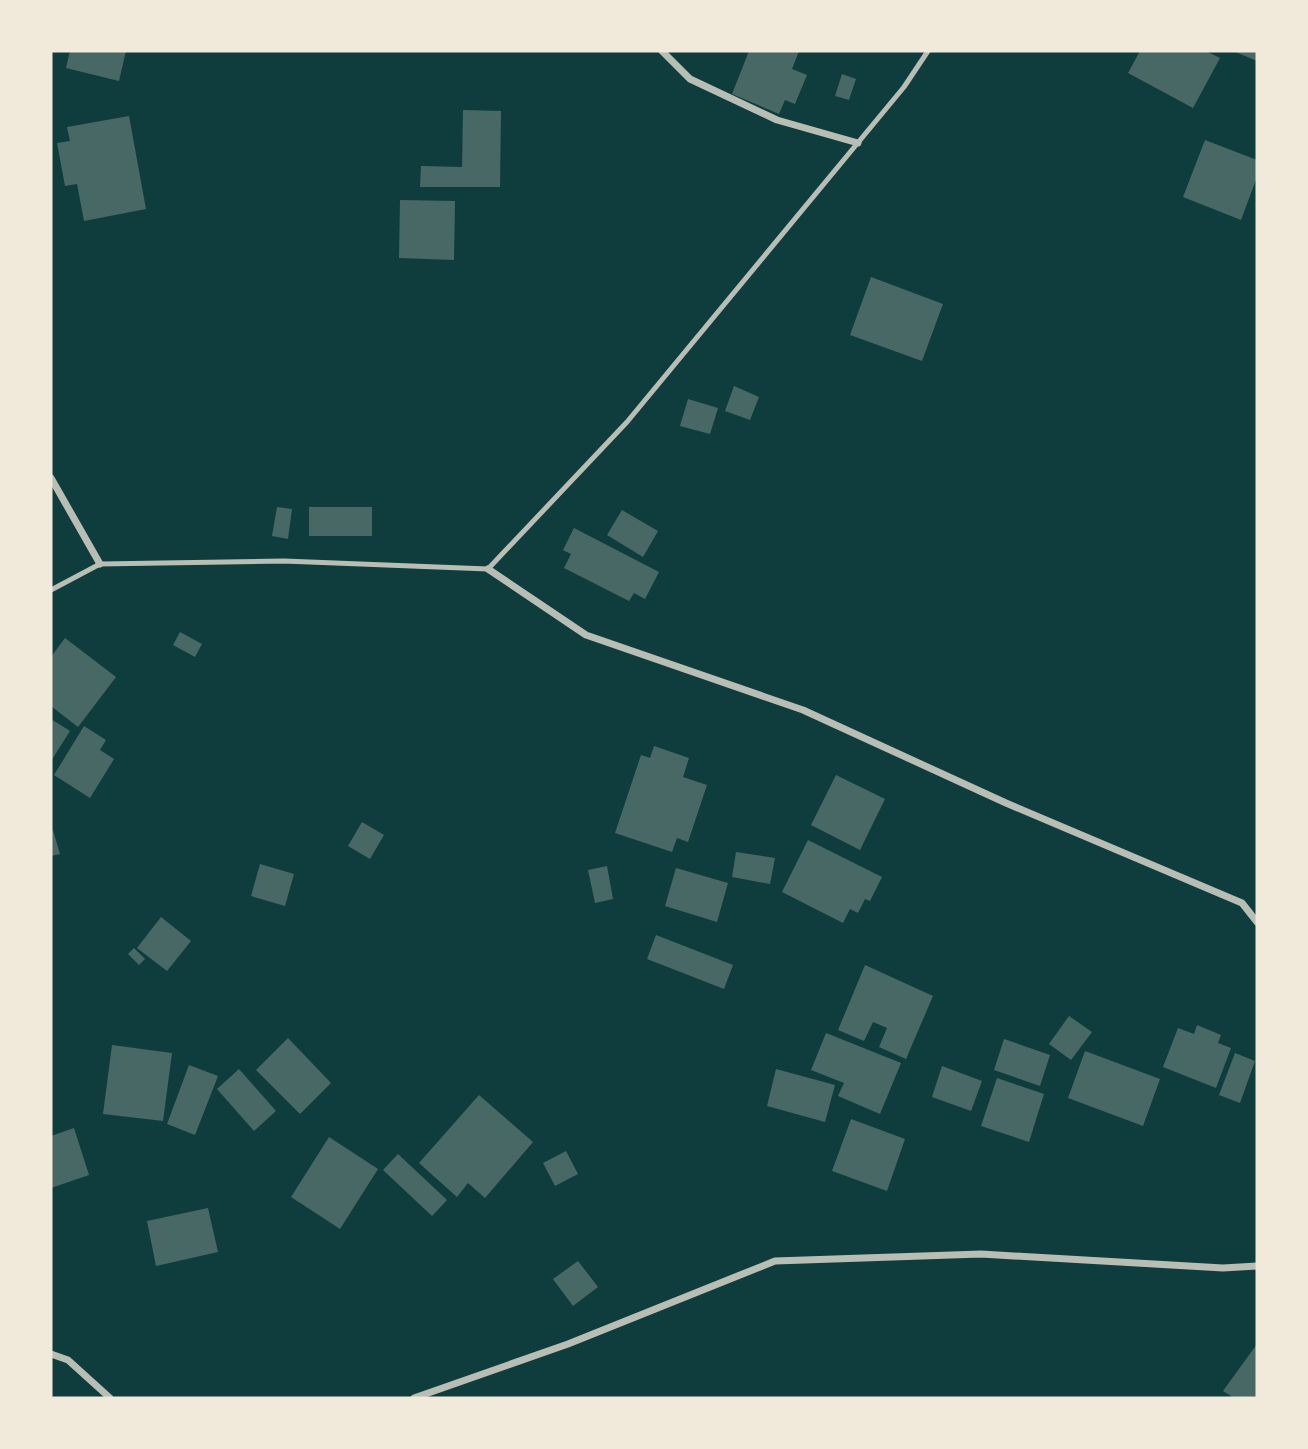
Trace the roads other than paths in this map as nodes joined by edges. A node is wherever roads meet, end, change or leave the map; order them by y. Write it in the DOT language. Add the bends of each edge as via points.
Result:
graph roads {
  1 [pos="662,51"];
  2 [pos="928,51"];
  3 [pos="858,143"];
  4 [pos="51,478"];
  5 [pos="100,564"];
  6 [pos="488,569"];
  7 [pos="51,590"];
  8 [pos="1257,922"];
  9 [pos="1257,1266"];
  10 [pos="51,1354"];
  11 [pos="110,1398"];
  12 [pos="414,1398"];
  1 -- 3 [label="street" via="690,79 777,120"];
  2 -- 3 [label="lane"];
  3 -- 6 [label="lane" via="627,422"];
  4 -- 5 [label="street"];
  5 -- 6 [label="lane" via="284,562"];
  5 -- 7 [label="lane"];
  6 -- 8 [label="street" via="586,635 803,710 1242,903"];
  9 -- 12 [label="street" via="981,1255 775,1261 568,1344"];
  10 -- 11 [label="street" via="68,1360"];
}
